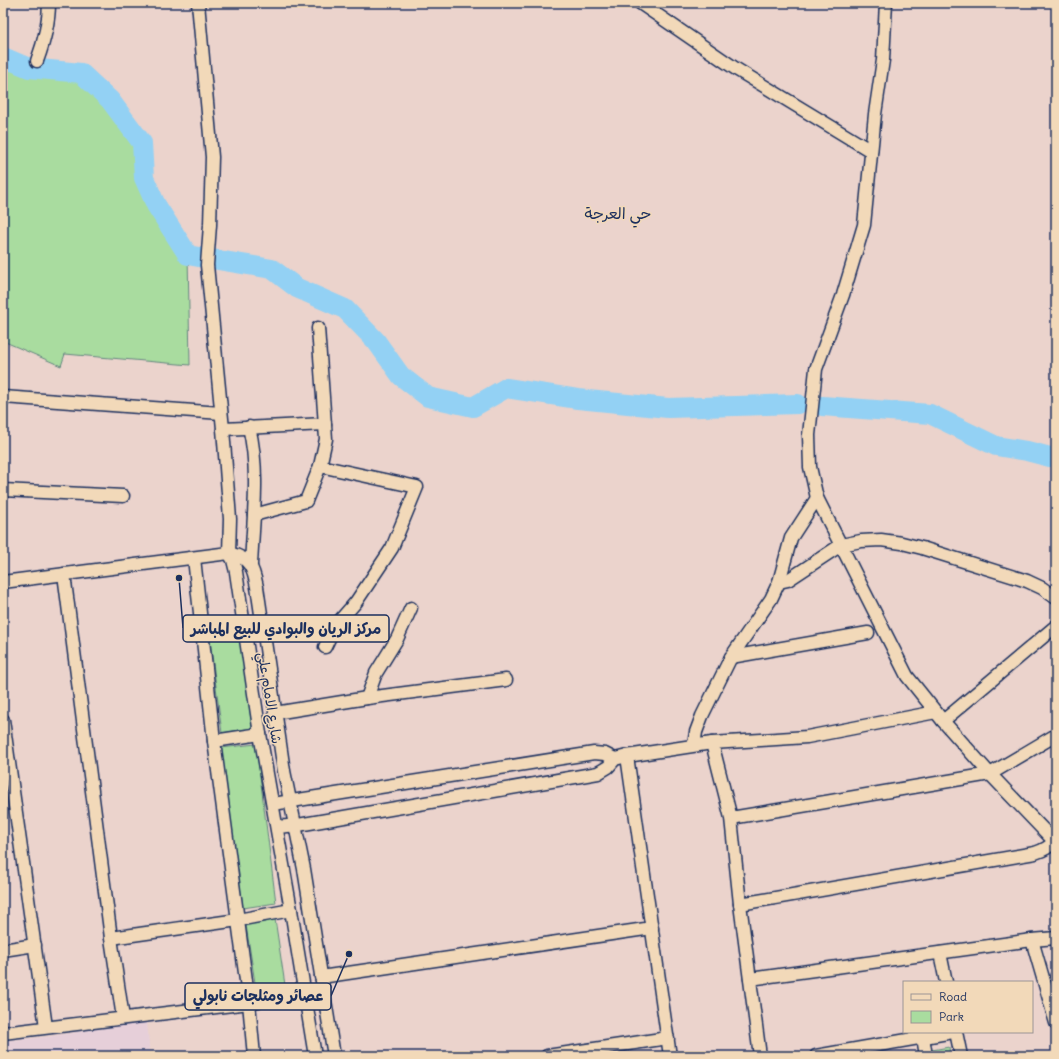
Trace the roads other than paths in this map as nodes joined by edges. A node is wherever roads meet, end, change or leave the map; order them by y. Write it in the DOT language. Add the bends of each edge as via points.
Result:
graph roads {
  1 [pos="49,3"];
  2 [pos="198,3"];
  3 [pos="640,3"];
  4 [pos="886,3"];
  5 [pos="38,60"];
  6 [pos="871,151"];
  7 [pos="318,328"];
  8 [pos="3,397"];
  9 [pos="222,413"];
  10 [pos="325,424"];
  11 [pos="249,427"];
  12 [pos="223,429"];
  13 [pos="320,466"];
  14 [pos="3,490"];
  15 [pos="123,496"];
  16 [pos="817,498"];
  17 [pos="254,516"];
  18 [pos="841,545"];
  19 [pos="229,554"];
  20 [pos="194,558"];
  21 [pos="251,565"];
  22 [pos="64,574"];
  23 [pos="3,582"];
  24 [pos="779,582"];
  25 [pos="1056,598"];
  26 [pos="411,608"];
  27 [pos="1056,626"];
  28 [pos="868,633"];
  29 [pos="325,646"];
  30 [pos="731,657"];
  31 [pos="506,680"];
  32 [pos="367,698"];
  33 [pos="275,713"];
  34 [pos="940,717"];
  35 [pos="3,720"];
  36 [pos="260,734"];
  37 [pos="1056,735"];
  38 [pos="214,741"];
  39 [pos="712,743"];
  40 [pos="694,745"];
  41 [pos="627,756"];
  42 [pos="615,759"];
  43 [pos="990,774"];
  44 [pos="291,802"];
  45 [pos="273,804"];
  46 [pos="731,818"];
  47 [pos="296,825"];
  48 [pos="277,827"];
  49 [pos="1056,841"];
  50 [pos="740,904"];
  51 [pos="291,910"];
  52 [pos="238,920"];
  53 [pos="652,928"];
  54 [pos="111,938"];
  55 [pos="1056,938"];
  56 [pos="1032,940"];
  57 [pos="35,945"];
  58 [pos="3,950"];
  59 [pos="940,954"];
  60 [pos="321,977"];
  61 [pos="750,979"];
  62 [pos="946,981"];
  63 [pos="305,992"];
  64 [pos="249,1002"];
  65 [pos="123,1018"];
  66 [pos="1056,1023"];
  67 [pos="46,1027"];
  68 [pos="3,1033"];
  69 [pos="947,1033"];
  70 [pos="956,1033"];
  71 [pos="923,1037"];
  72 [pos="668,1038"];
  73 [pos="254,1056"];
  74 [pos="315,1056"];
  75 [pos="334,1056"];
  76 [pos="547,1056"];
  77 [pos="670,1056"];
  78 [pos="760,1056"];
  79 [pos="816,1056"];
  80 [pos="926,1056"];
  81 [pos="961,1056"];
  1 -- 5 [label="street" via="43,45"];
  2 -- 9 [label="street" via="212,157 207,265"];
  3 -- 6 [label="street" via="736,69"];
  4 -- 6 [label="street"];
  6 -- 16 [label="street" via="864,225 843,295 816,369 809,434 810,467"];
  7 -- 10 [label="street"];
  8 -- 9 [label="street"];
  9 -- 12 [label="street"];
  10 -- 11 [label="street"];
  10 -- 13 [label="street" via="326,439"];
  11 -- 12 [label="street"];
  11 -- 17 [label="street, شارع الامام علي" via="256,468"];
  12 -- 19 [label="street" via="230,519"];
  13 -- 17 [label="street" via="306,502"];
  13 -- 29 [label="street" via="417,487 392,548 356,602 335,626"];
  14 -- 15 [label="street"];
  16 -- 18 [label="street"];
  16 -- 24 [label="street" via="791,538"];
  17 -- 21 [label="street, شارع الامام علي"];
  18 -- 24 [label="street" via="788,580"];
  18 -- 25 [label="street" via="881,540 902,543 1027,581"];
  18 -- 34 [label="street" via="907,676"];
  19 -- 20 [label="street"];
  19 -- 21 [label="street" via="241,557"];
  19 -- 36 [label="street, شارع الامام علي" via="236,572"];
  20 -- 22 [label="street"];
  20 -- 38 [label="street"];
  21 -- 33 [label="street, شارع الامام علي" via="257,587"];
  22 -- 23 [label="street"];
  22 -- 54 [label="street"];
  24 -- 30 [label="street" via="771,599"];
  26 -- 32 [label="street" via="397,639 376,674"];
  27 -- 34 [label="street"];
  28 -- 30 [label="street"];
  30 -- 40 [label="street" via="702,716"];
  31 -- 32 [label="street"];
  32 -- 33 [label="street"];
  33 -- 44 [label="street, شارع الامام علي"];
  34 -- 39 [label="street" via="807,737"];
  34 -- 43 [label="street"];
  35 -- 57 [label="street"];
  36 -- 38 [label="street"];
  36 -- 45 [label="street, شارع الامام علي"];
  37 -- 43 [label="street"];
  38 -- 52 [label="street"];
  39 -- 40 [label="street"];
  39 -- 46 [label="street"];
  40 -- 41 [label="street"];
  41 -- 42 [label="street"];
  41 -- 53 [label="street"];
  42 -- 44 [label="street" via="605,754 594,753"];
  42 -- 47 [label="street" via="598,773"];
  43 -- 46 [label="street"];
  43 -- 49 [label="street"];
  44 -- 45 [label="street"];
  44 -- 47 [label="street, شارع الامام علي"];
  45 -- 48 [label="street, شارع الامام علي"];
  46 -- 50 [label="street"];
  47 -- 48 [label="street"];
  47 -- 60 [label="street, شارع الامام علي"];
  48 -- 51 [label="street, شارع الامام علي"];
  49 -- 50 [label="street" via="1035,853"];
  50 -- 61 [label="street"];
  51 -- 52 [label="street"];
  51 -- 63 [label="street, شارع الامام علي"];
  52 -- 54 [label="street"];
  52 -- 64 [label="street"];
  53 -- 60 [label="street"];
  53 -- 72 [label="street"];
  54 -- 65 [label="street"];
  55 -- 56 [label="street"];
  56 -- 59 [label="street"];
  56 -- 66 [label="street"];
  57 -- 58 [label="street"];
  57 -- 67 [label="street"];
  59 -- 61 [label="street"];
  59 -- 62 [label="street"];
  60 -- 75 [label="street, شارع الامام علي"];
  61 -- 78 [label="street"];
  63 -- 64 [label="street"];
  63 -- 74 [label="street, شارع الامام علي"];
  64 -- 65 [label="street"];
  64 -- 73 [label="street"];
  65 -- 67 [label="street"];
  67 -- 68 [label="street"];
  69 -- 71 [label="street"];
  70 -- 81 [label="street"];
  71 -- 79 [label="street"];
  71 -- 80 [label="street"];
  72 -- 76 [label="street"];
  72 -- 77 [label="street"];
}
